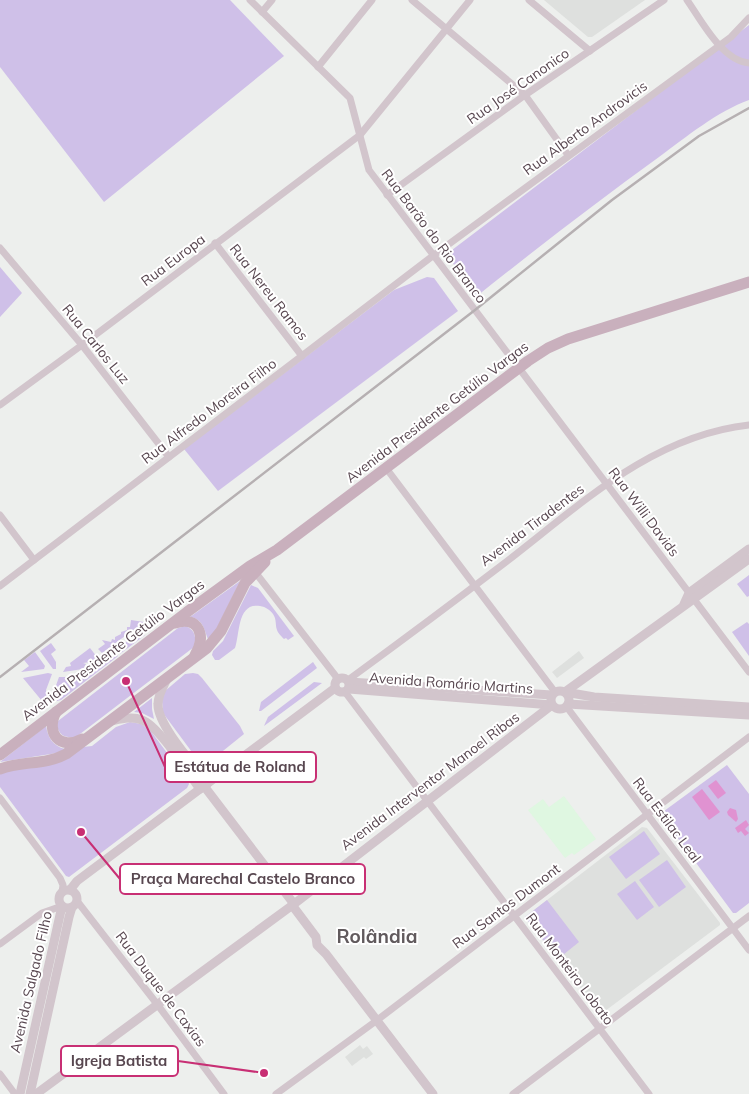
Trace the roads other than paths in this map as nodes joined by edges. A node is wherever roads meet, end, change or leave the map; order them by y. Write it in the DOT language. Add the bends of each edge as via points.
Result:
graph roads {
  1 [pos="250,0"];
  2 [pos="272,0"];
  3 [pos="372,0"];
  4 [pos="412,0"];
  5 [pos="470,0"];
  6 [pos="529,0"];
  7 [pos="664,0"];
  8 [pos="687,0"];
  9 [pos="262,12"];
  10 [pos="749,18"];
  11 [pos="446,28"];
  12 [pos="719,45"];
  13 [pos="590,51"];
  14 [pos="749,63"];
  15 [pos="318,67"];
  16 [pos="525,95"];
  17 [pos="360,135"];
  18 [pos="568,155"];
  19 [pos="387,194"];
  20 [pos="215,243"];
  21 [pos="0,248"];
  22 [pos="434,256"];
  23 [pos="749,282"];
  24 [pos="82,345"];
  25 [pos="302,356"];
  26 [pos="519,367"];
  27 [pos="0,405"];
  28 [pos="749,425"];
  29 [pos="169,457"];
  30 [pos="386,468"];
  31 [pos="607,485"];
  32 [pos="0,515"];
  33 [pos="749,549"];
  34 [pos="271,554"];
  35 [pos="749,559"];
  36 [pos="34,560"];
  37 [pos="255,572"];
  38 [pos="0,586"];
  39 [pos="475,586"];
  40 [pos="692,596"];
  41 [pos="170,625"];
  42 [pos="193,658"];
  43 [pos="749,672"];
  44 [pos="167,679"];
  45 [pos="337,684"];
  46 [pos="348,686"];
  47 [pos="565,692"];
  48 [pos="553,697"];
  49 [pos="567,705"];
  50 [pos="656,705"];
  51 [pos="749,707"];
  52 [pos="56,712"];
  53 [pos="749,715"];
  54 [pos="111,721"];
  55 [pos="98,730"];
  56 [pos="749,736"];
  57 [pos="0,755"];
  58 [pos="0,769"];
  59 [pos="204,786"];
  60 [pos="0,798"];
  61 [pos="427,800"];
  62 [pos="647,814"];
  63 [pos="66,892"];
  64 [pos="75,904"];
  65 [pos="293,904"];
  66 [pos="62,906"];
  67 [pos="514,915"];
  68 [pos="749,916"];
  69 [pos="733,928"];
  70 [pos="0,944"];
  71 [pos="749,950"];
  72 [pos="157,1004"];
  73 [pos="378,1019"];
  74 [pos="599,1028"];
  75 [pos="0,1074"];
  76 [pos="16,1094"];
  77 [pos="20,1094"];
  78 [pos="30,1094"];
  79 [pos="36,1094"];
  80 [pos="224,1094"];
  81 [pos="276,1094"];
  82 [pos="433,1094"];
  83 [pos="440,1094"];
  84 [pos="513,1094"];
  85 [pos="649,1094"];
  1 -- 9 [label="street, Rua Barão do Rio Branco"];
  2 -- 9 [label="street"];
  3 -- 15 [label="street"];
  4 -- 11 [label="street"];
  5 -- 11 [label="street, Rua Europa"];
  6 -- 13 [label="street"];
  7 -- 13 [label="street, Rua José Canonico"];
  8 -- 12 [label="street"];
  9 -- 15 [label="street, Rua Barão do Rio Branco"];
  10 -- 12 [label="street, Rua Alberto Androvicis"];
  11 -- 16 [label="street"];
  11 -- 17 [label="street, Rua Europa"];
  12 -- 14 [label="street" via="732,57"];
  12 -- 18 [label="street, Rua Alberto Androvicis"];
  13 -- 16 [label="street, Rua José Canonico"];
  15 -- 17 [label="street, Rua Barão do Rio Branco" via="350,98"];
  16 -- 18 [label="street"];
  16 -- 19 [label="street, Rua José Canonico"];
  17 -- 19 [label="street, Rua Barão do Rio Branco" via="369,170"];
  17 -- 20 [label="street, Rua Europa"];
  18 -- 22 [label="street, Rua Alberto Androvicis"];
  19 -- 22 [label="street, Rua Barão do Rio Branco"];
  20 -- 24 [label="street, Rua Europa"];
  20 -- 25 [label="street, Rua Nereu Ramos"];
  21 -- 24 [label="street, Rua Carlos Luz"];
  22 -- 25 [label="street, Rua Alfredo Moreira Filho"];
  22 -- 26 [label="street, Rua Barão do Rio Branco"];
  23 -- 26 [label="main road, Avenida Presidente Getúlio Vargas" via="568,339"];
  24 -- 27 [label="street, Rua Europa"];
  24 -- 29 [label="street, Rua Carlos Luz"];
  25 -- 29 [label="street, Rua Alfredo Moreira Filho"];
  26 -- 30 [label="main road, Avenida Presidente Getúlio Vargas"];
  26 -- 31 [label="street, Rua Willi Davids"];
  28 -- 31 [label="street, Avenida Tiradentes" via="711,433 672,447 640,462"];
  29 -- 36 [label="street, Rua Alfredo Moreira Filho"];
  30 -- 34 [label="main road, Avenida Presidente Getúlio Vargas"];
  30 -- 39 [label="street"];
  31 -- 39 [label="street, Avenida Tiradentes"];
  31 -- 40 [label="street, Rua Willi Davids"];
  32 -- 36 [label="street"];
  33 -- 40 [label="street"];
  34 -- 37 [label="main road, Avenida Presidente Getúlio Vargas"];
  34 -- 41 [label="main road, Avenida Presidente Getúlio Vargas"];
  35 -- 40 [label="street"];
  36 -- 38 [label="street, Rua Alfredo Moreira Filho"];
  37 -- 42 [label="main road, Avenida Presidente Getúlio Vargas" via="240,592 216,639"];
  37 -- 45 [label="street"];
  39 -- 46 [label="street, Avenida Tiradentes"];
  39 -- 48 [label="street"];
  40 -- 43 [label="street, Rua Willi Davids"];
  40 -- 47 [label="street"];
  41 -- 42 [label="main road" via="181,621 198,628 201,643"];
  41 -- 52 [label="main road, Avenida Presidente Getúlio Vargas"];
  42 -- 44 [label="main road, Avenida Presidente Getúlio Vargas"];
  44 -- 54 [label="main road, Avenida Presidente Getúlio Vargas"];
  44 -- 59 [label="street" via="160,692 160,718"];
  45 -- 46 [label="street, Avenida Romário Martins" via="345,678"];
  45 -- 46 [label="street" via="339,692"];
  45 -- 59 [label="street"];
  46 -- 48 [label="street, Avenida Romário Martins"];
  46 -- 61 [label="street, Rua Monteiro Lobato"];
  47 -- 48 [label="street"];
  47 -- 49 [label="street"];
  47 -- 50 [label="street"];
  48 -- 49 [label="street" via="555,707"];
  48 -- 61 [label="street, Avenida Interventor Manoel Ribas"];
  49 -- 50 [label="street"];
  49 -- 62 [label="street, Rua Estilac Leal"];
  50 -- 51 [label="street"];
  50 -- 53 [label="street"];
  52 -- 55 [label="main road" via="52,728 56,738 64,743 75,743"];
  52 -- 57 [label="main road, Avenida Presidente Getúlio Vargas"];
  54 -- 55 [label="main road, Avenida Presidente Getúlio Vargas"];
  54 -- 59 [label="street" via="142,719 154,727"];
  55 -- 58 [label="main road, Avenida Presidente Getúlio Vargas" via="60,757"];
  56 -- 62 [label="street, Rua Santos Dumont"];
  59 -- 63 [label="street"];
  59 -- 65 [label="street"];
  60 -- 63 [label="street" via="60,878"];
  61 -- 65 [label="street, Avenida Interventor Manoel Ribas"];
  61 -- 67 [label="street, Rua Monteiro Lobato"];
  62 -- 67 [label="street, Rua Santos Dumont"];
  62 -- 69 [label="street, Rua Estilac Leal"];
  63 -- 64 [label="street" via="76,896"];
  63 -- 66 [label="street" via="60,901"];
  64 -- 66 [label="street"];
  64 -- 72 [label="street, Rua Duque de Caxias"];
  64 -- 78 [label="street, Avenida Salgado Filho"];
  65 -- 72 [label="street, Avenida Interventor Manoel Ribas"];
  65 -- 73 [label="street" via="316,938 317,945"];
  66 -- 70 [label="street" via="42,913"];
  66 -- 77 [label="street, Avenida Salgado Filho"];
  67 -- 73 [label="street, Rua Santos Dumont"];
  67 -- 74 [label="street, Rua Monteiro Lobato"];
  68 -- 69 [label="street"];
  69 -- 71 [label="street, Rua Estilac Leal"];
  69 -- 74 [label="street"];
  72 -- 79 [label="street, Avenida Interventor Manoel Ribas"];
  72 -- 80 [label="street, Rua Duque de Caxias"];
  73 -- 81 [label="street, Rua Santos Dumont"];
  73 -- 82 [label="street"];
  73 -- 83 [label="street"];
  74 -- 84 [label="street"];
  74 -- 85 [label="street, Rua Monteiro Lobato"];
  75 -- 76 [label="street"];
}
